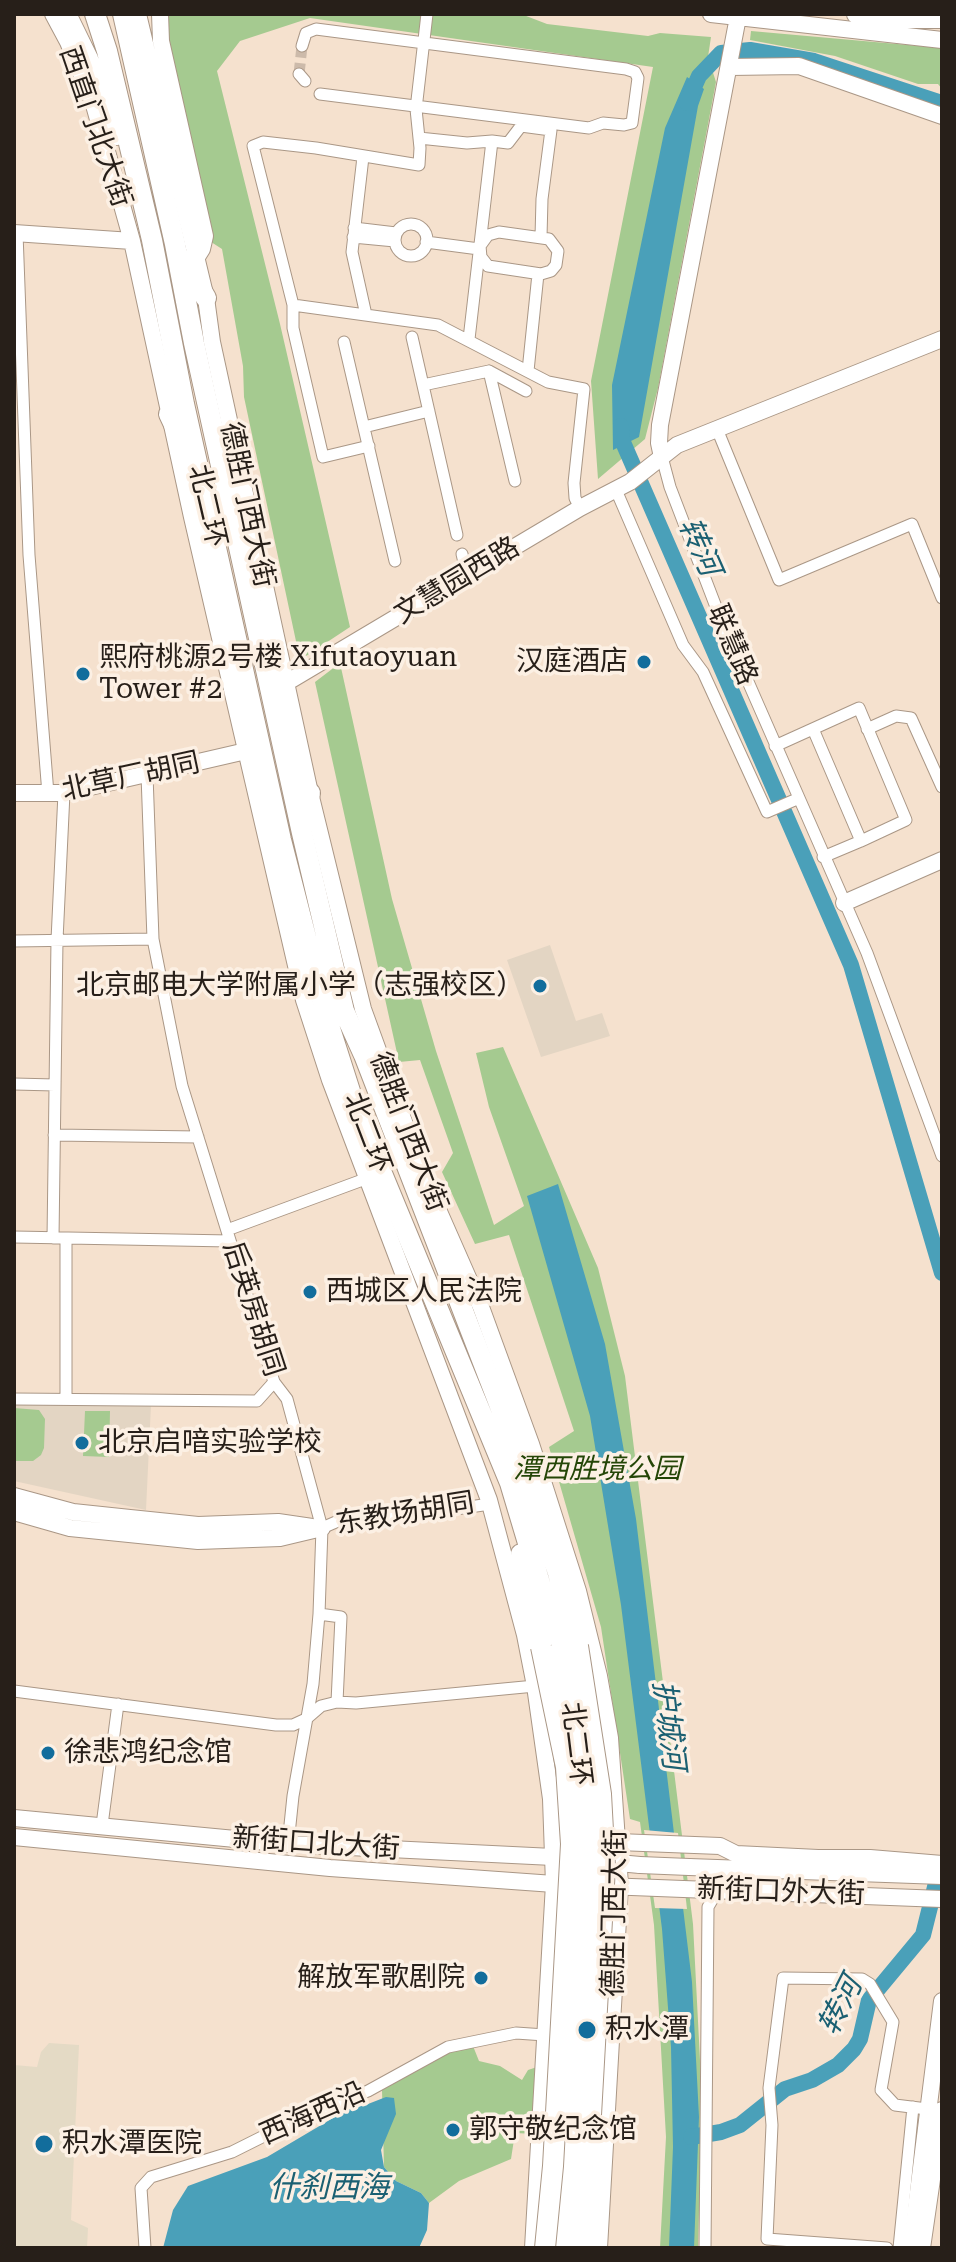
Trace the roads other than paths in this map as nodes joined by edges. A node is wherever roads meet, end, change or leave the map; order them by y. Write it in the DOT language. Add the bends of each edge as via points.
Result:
graph roads {
  1 [pos="53,14"];
  2 [pos="66,14"];
  3 [pos="95,14"];
  4 [pos="123,14"];
  5 [pos="138,14"];
  6 [pos="160,14"];
  7 [pos="427,14"];
  8 [pos="711,14"];
  9 [pos="857,14"];
  10 [pos="738,17"];
  11 [pos="891,18"];
  12 [pos="942,18"];
  13 [pos="942,29"];
  14 [pos="942,40"];
  15 [pos="424,42"];
  16 [pos="302,46"];
  17 [pos="731,63"];
  18 [pos="320,94"];
  19 [pos="416,106"];
  20 [pos="942,116"];
  21 [pos="419,138"];
  22 [pos="492,141"];
  23 [pos="363,157"];
  24 [pos="354,232"];
  25 [pos="16,233"];
  26 [pos="396,237"];
  27 [pos="541,237"];
  28 [pos="142,241"];
  29 [pos="426,242"];
  30 [pos="175,244"];
  31 [pos="479,249"];
  32 [pos="197,257"];
  33 [pos="538,274"];
  34 [pos="206,298"];
  35 [pos="293,305"];
  36 [pos="366,315"];
  37 [pos="412,337"];
  38 [pos="469,339"];
  39 [pos="942,339"];
  40 [pos="344,342"];
  41 [pos="19,365"];
  42 [pos="489,371"];
  43 [pos="528,371"];
  44 [pos="423,385"];
  45 [pos="526,391"];
  46 [pos="429,411"];
  47 [pos="169,414"];
  48 [pos="364,427"];
  49 [pos="717,429"];
  50 [pos="369,446"];
  51 [pos="662,457"];
  52 [pos="515,481"];
  53 [pos="623,486"];
  54 [pos="205,494"];
  55 [pos="580,508"];
  56 [pos="457,535"];
  57 [pos="462,554"];
  58 [pos="29,555"];
  59 [pos="14,556"];
  60 [pos="395,561"];
  61 [pos="467,575"];
  62 [pos="223,576"];
  63 [pos="942,598"];
  64 [pos="223,649"];
  65 [pos="286,683"];
  66 [pos="813,729"];
  67 [pos="867,729"];
  68 [pos="775,746"];
  69 [pos="246,751"];
  70 [pos="147,775"];
  71 [pos="942,787"];
  72 [pos="14,793"];
  73 [pos="310,793"];
  74 [pos="56,794"];
  75 [pos="794,800"];
  76 [pos="302,833"];
  77 [pos="861,841"];
  78 [pos="823,857"];
  79 [pos="942,860"];
  80 [pos="844,903"];
  81 [pos="153,939"];
  82 [pos="57,940"];
  83 [pos="14,941"];
  84 [pos="364,1055"];
  85 [pos="330,1080"];
  86 [pos="14,1084"];
  87 [pos="55,1085"];
  88 [pos="390,1088"];
  89 [pos="357,1113"];
  90 [pos="54,1135"];
  91 [pos="198,1137"];
  92 [pos="942,1156"];
  93 [pos="368,1178"];
  94 [pos="229,1236"];
  95 [pos="14,1237"];
  96 [pos="53,1238"];
  97 [pos="66,1238"];
  98 [pos="274,1382"];
  99 [pos="14,1399"];
  100 [pos="66,1399"];
  101 [pos="14,1496"];
  102 [pos="489,1500"];
  103 [pos="14,1512"];
  104 [pos="322,1528"];
  105 [pos="319,1614"];
  106 [pos="560,1648"];
  107 [pos="599,1676"];
  108 [pos="535,1686"];
  109 [pos="14,1691"];
  110 [pos="337,1702"];
  111 [pos="118,1704"];
  112 [pos="306,1719"];
  113 [pos="14,1818"];
  114 [pos="102,1825"];
  115 [pos="14,1837"];
  116 [pos="618,1842"];
  117 [pos="288,1844"];
  118 [pos="553,1857"];
  119 [pos="818,1858"];
  120 [pos="619,1864"];
  121 [pos="934,1870"];
  122 [pos="778,1871"];
  123 [pos="554,1884"];
  124 [pos="620,1885"];
  125 [pos="718,1890"];
  126 [pos="942,1899"];
  127 [pos="942,2001"];
  128 [pos="545,2035"];
  129 [pos="566,2048"];
  130 [pos="611,2051"];
  131 [pos="544,2065"];
  132 [pos="927,2109"];
  133 [pos="582,2113"];
  134 [pos="145,2248"];
  135 [pos="533,2248"];
  136 [pos="548,2248"];
  137 [pos="565,2248"];
  138 [pos="582,2248"];
  139 [pos="599,2248"];
  140 [pos="705,2248"];
  141 [pos="887,2248"];
  142 [pos="899,2248"];
  143 [pos="911,2248"];
  144 [pos="922,2248"];
  1 -- 28 [label="street, 西直门北大街" via="94,105"];
  2 -- 28 [label="highway" via="120,147"];
  3 -- 28 [label="highway, 北二环" via="107,51"];
  4 -- 30 [label="highway, 北二环"];
  5 -- 32 [label="street, 德胜门西大街"];
  6 -- 32 [label="street" via="161,41 205,236"];
  7 -- 15 [label="street"];
  8 -- 10 [label="street"];
  9 -- 11 [label="highway"];
  10 -- 14 [label="street"];
  10 -- 17 [label="street, 联慧路"];
  11 -- 12 [label="highway"];
  11 -- 13 [label="highway"];
  15 -- 16 [label="street" via="314,29 305,34"];
  15 -- 19 [label="street"];
  15 -- 19 [label="street" via="634,71 638,79 633,121 589,128"];
  17 -- 20 [label="street" via="799,66"];
  17 -- 51 [label="street, 联慧路" via="660,425"];
  18 -- 19 [label="street"];
  19 -- 21 [label="street"];
  21 -- 22 [label="street"];
  21 -- 23 [label="street" via="419,165"];
  22 -- 27 [label="street" via="508,143 521,126 551,130"];
  22 -- 31 [label="street"];
  23 -- 24 [label="street"];
  23 -- 35 [label="street" via="255,144"];
  24 -- 26 [label="street"];
  24 -- 36 [label="street" via="353,262"];
  25 -- 28 [label="street"];
  25 -- 41 [label="street"];
  26 -- 29 [label="street" via="401,252 410,255"];
  26 -- 29 [label="street" via="402,226 414,224 423,230"];
  27 -- 31 [label="street" via="496,232 484,238"];
  27 -- 33 [label="street" via="554,243 559,258 552,270"];
  28 -- 47 [label="street, 德胜门西大街"];
  28 -- 54 [label="highway, 北二环"];
  29 -- 31 [label="street"];
  30 -- 34 [label="highway"];
  30 -- 76 [label="highway, 北二环"];
  31 -- 33 [label="street" via="491,268"];
  31 -- 38 [label="street"];
  32 -- 34 [label="street, 德胜门西大街"];
  33 -- 43 [label="street"];
  34 -- 65 [label="street, 德胜门西大街"];
  35 -- 36 [label="street"];
  35 -- 50 [label="street" via="323,457"];
  36 -- 38 [label="street" via="433,323"];
  37 -- 44 [label="street"];
  38 -- 43 [label="street"];
  39 -- 49 [label="street"];
  40 -- 48 [label="street"];
  41 -- 58 [label="street"];
  42 -- 44 [label="street"];
  42 -- 45 [label="street"];
  42 -- 52 [label="street"];
  43 -- 55 [label="street" via="554,384 584,389 574,483"];
  44 -- 46 [label="street"];
  46 -- 48 [label="street"];
  46 -- 56 [label="street"];
  47 -- 54 [label="highway"];
  47 -- 64 [label="street, 德胜门西大街"];
  48 -- 50 [label="street"];
  49 -- 51 [label="street"];
  49 -- 63 [label="street" via="779,580 912,524"];
  50 -- 60 [label="street"];
  51 -- 53 [label="street, 文慧园西路"];
  51 -- 68 [label="street, 联慧路" via="721,620"];
  53 -- 55 [label="street, 文慧园西路"];
  53 -- 75 [label="street" via="683,645 703,672 767,812"];
  54 -- 62 [label="highway, 北二环"];
  55 -- 61 [label="street, 文慧园西路"];
  57 -- 61 [label="street"];
  58 -- 59 [label="street"];
  58 -- 74 [label="street"];
  61 -- 65 [label="street, 文慧园西路"];
  62 -- 64 [label="highway"];
  62 -- 89 [label="highway, 北二环" via="281,840"];
  64 -- 69 [label="street, 德胜门西大街"];
  65 -- 73 [label="street, 德胜门西大街"];
  66 -- 67 [label="street" via="859,708"];
  66 -- 68 [label="street"];
  66 -- 77 [label="street"];
  67 -- 71 [label="street" via="896,716 911,718"];
  67 -- 77 [label="street" via="906,820"];
  68 -- 75 [label="street, 联慧路"];
  69 -- 70 [label="street, 北草厂胡同"];
  69 -- 85 [label="street, 德胜门西大街" via="304,1000"];
  70 -- 74 [label="street, 北草厂胡同"];
  70 -- 81 [label="street, 后英房胡同"];
  72 -- 74 [label="street, 北草厂胡同"];
  73 -- 76 [label="highway"];
  73 -- 88 [label="street, 德胜门西大街" via="363,1009"];
  74 -- 82 [label="street"];
  75 -- 78 [label="street, 联慧路"];
  76 -- 84 [label="highway, 北二环" via="344,1011"];
  77 -- 78 [label="street"];
  78 -- 80 [label="street, 联慧路"];
  79 -- 80 [label="street"];
  80 -- 92 [label="street, 联慧路"];
  81 -- 82 [label="street"];
  81 -- 91 [label="street, 后英房胡同" via="182,1086"];
  82 -- 83 [label="street"];
  82 -- 87 [label="street"];
  84 -- 88 [label="highway"];
  84 -- 106 [label="highway, 北二环" via="525,1471"];
  85 -- 89 [label="highway"];
  85 -- 93 [label="street, 德胜门西大街"];
  86 -- 87 [label="street"];
  87 -- 90 [label="street"];
  88 -- 107 [label="street, 德胜门西大街" via="531,1444"];
  89 -- 106 [label="highway, 北二环" via="510,1483 519,1547"];
  90 -- 91 [label="street"];
  90 -- 96 [label="street"];
  91 -- 94 [label="street, 后英房胡同"];
  93 -- 94 [label="street"];
  93 -- 102 [label="street, 德胜门西大街"];
  94 -- 97 [label="street"];
  94 -- 98 [label="street, 后英房胡同"];
  95 -- 96 [label="street"];
  96 -- 97 [label="street"];
  97 -- 100 [label="street"];
  98 -- 100 [label="street" via="257,1401"];
  98 -- 104 [label="street, 后英房胡同" via="287,1399"];
  99 -- 100 [label="street"];
  101 -- 104 [label="street" via="73,1512 130,1518"];
  102 -- 104 [label="street, 东教场胡同" via="408,1516 345,1518"];
  102 -- 108 [label="street, 德胜门西大街"];
  103 -- 104 [label="street" via="70,1528 198,1541 280,1538"];
  104 -- 105 [label="street, 后英房胡同"];
  105 -- 110 [label="street" via="341,1617"];
  105 -- 112 [label="street, 后英房胡同"];
  106 -- 133 [label="highway, 北二环, bridge" via="601,1794 605,1867"];
  106 -- 136 [label="highway, bridge" via="571,1844"];
  107 -- 108 [label="street"];
  107 -- 116 [label="street, 德胜门西大街"];
  108 -- 110 [label="street"];
  108 -- 118 [label="street, 德胜门西大街" via="551,1799"];
  109 -- 111 [label="street"];
  110 -- 112 [label="street" via="321,1706"];
  111 -- 112 [label="street" via="276,1725"];
  111 -- 114 [label="street"];
  112 -- 117 [label="street, 后英房胡同"];
  113 -- 114 [label="street, 新街口北大街"];
  114 -- 117 [label="street, 新街口北大街"];
  115 -- 123 [label="street, 新街口北大街"];
  116 -- 119 [label="street, 新街口外大街" via="720,1846 736,1854"];
  116 -- 120 [label="street, 德胜门西大街"];
  117 -- 118 [label="street, 新街口北大街"];
  118 -- 120 [label="street, 新街口北大街"];
  118 -- 123 [label="street, 德胜门西大街"];
  119 -- 121 [label="street, 新街口外大街" via="870,1858"];
  119 -- 122 [label="street, 新街口外大街"];
  120 -- 122 [label="street, 新街口外大街, bridge"];
  120 -- 124 [label="street, 德胜门西大街"];
  121 -- 122 [label="street, 新街口外大街"];
  123 -- 124 [label="street, 新街口北大街"];
  123 -- 128 [label="street, 德胜门西大街"];
  123 -- 129 [label="street, 德胜门西大街" via="572,1941"];
  124 -- 125 [label="street, 新街口外大街"];
  124 -- 130 [label="street, 德胜门西大街"];
  125 -- 126 [label="street, 新街口外大街"];
  125 -- 140 [label="street" via="708,1907"];
  127 -- 132 [label="street"];
  128 -- 131 [label="street, 德胜门西大街"];
  128 -- 134 [label="street, 西海西沿" via="516,2033 448,2047 368,2091 232,2152 151,2177 141,2188"];
  129 -- 130 [label="street"];
  129 -- 131 [label="street"];
  129 -- 136 [label="street, 德胜门西大街"];
  130 -- 139 [label="street, 德胜门西大街"];
  131 -- 135 [label="street, 德胜门西大街"];
  132 -- 141 [label="street" via="895,2105 881,2090 893,2022 870,1984 862,1979 783,1978 769,2088 767,2239"];
  132 -- 142 [label="street"];
  132 -- 143 [label="street"];
  132 -- 144 [label="street"];
  133 -- 137 [label="highway, 北二环"];
  133 -- 138 [label="highway, 北二环"];
}
